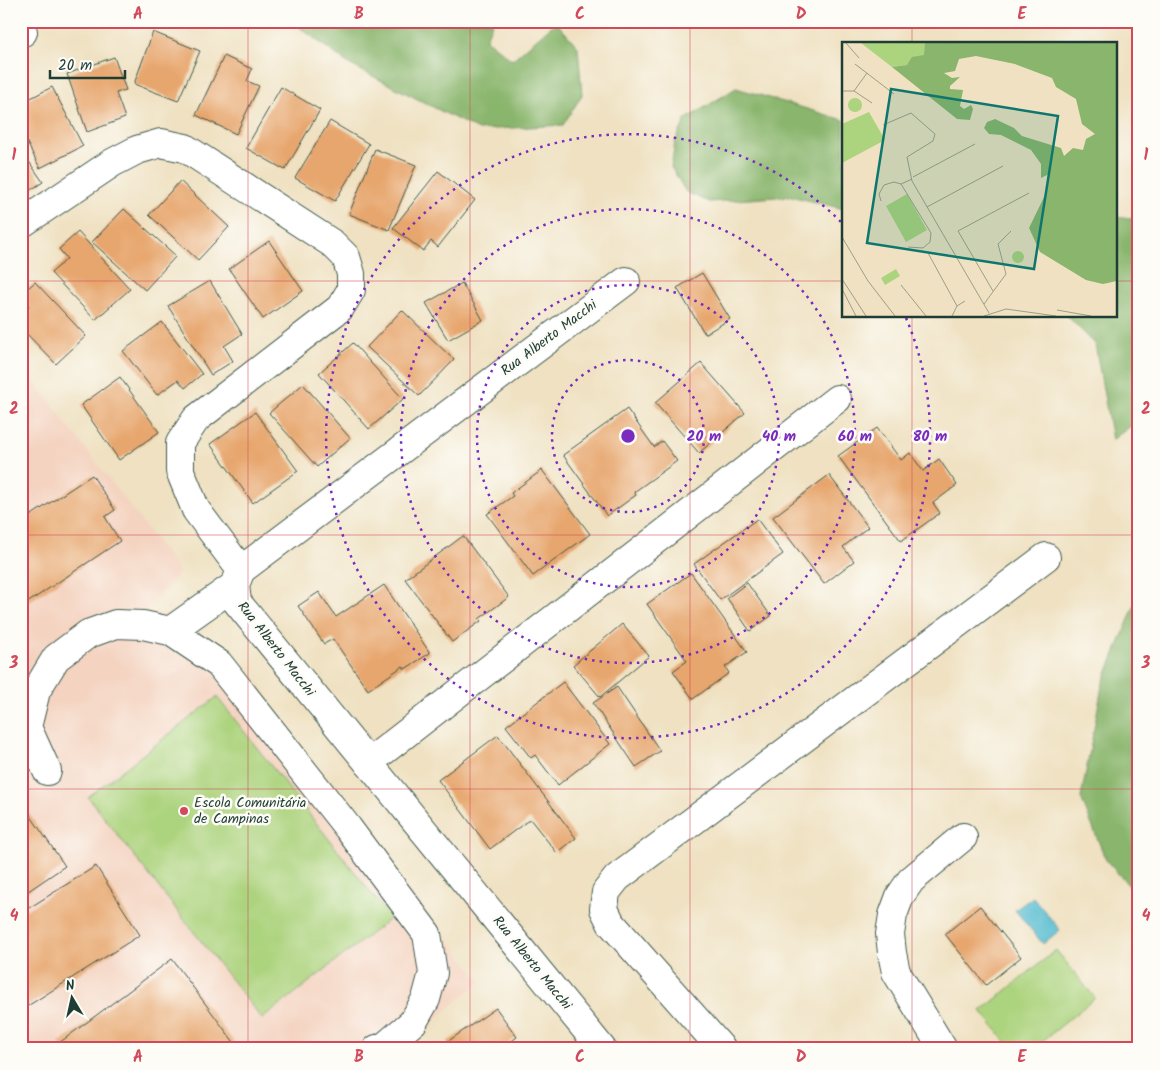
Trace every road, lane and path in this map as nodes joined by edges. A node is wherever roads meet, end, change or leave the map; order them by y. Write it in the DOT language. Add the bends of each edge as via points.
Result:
graph roads {
  1 [pos="21,224"];
  2 [pos="626,281"];
  3 [pos="837,399"];
  4 [pos="1046,557"];
  5 [pos="238,578"];
  6 [pos="170,631"];
  7 [pos="368,762"];
  8 [pos="47,771"];
  9 [pos="964,837"];
  10 [pos="376,1049"];
  11 [pos="602,1049"];
  12 [pos="722,1049"];
  13 [pos="943,1049"];
  1 -- 5 [label="street" via="112,162 161,143 185,148 333,244 346,257 351,290 340,308 196,419 180,442 180,471 196,510"];
  2 -- 5 [label="street, Rua Alberto Macchi"];
  3 -- 7 [label="street"];
  4 -- 12 [label="street" via="617,878 606,892 604,909 611,923"];
  5 -- 6 [label="street"];
  5 -- 7 [label="street, Rua Alberto Macchi" via="237,602"];
  6 -- 8 [label="street" via="116,624 88,634 56,658 36,691 27,727"];
  6 -- 10 [label="street" via="219,664 427,934 434,972 426,999 413,1022"];
  7 -- 11 [label="street, Rua Alberto Macchi"];
  9 -- 13 [label="street" via="911,880 900,896 890,934 896,972"];
}
